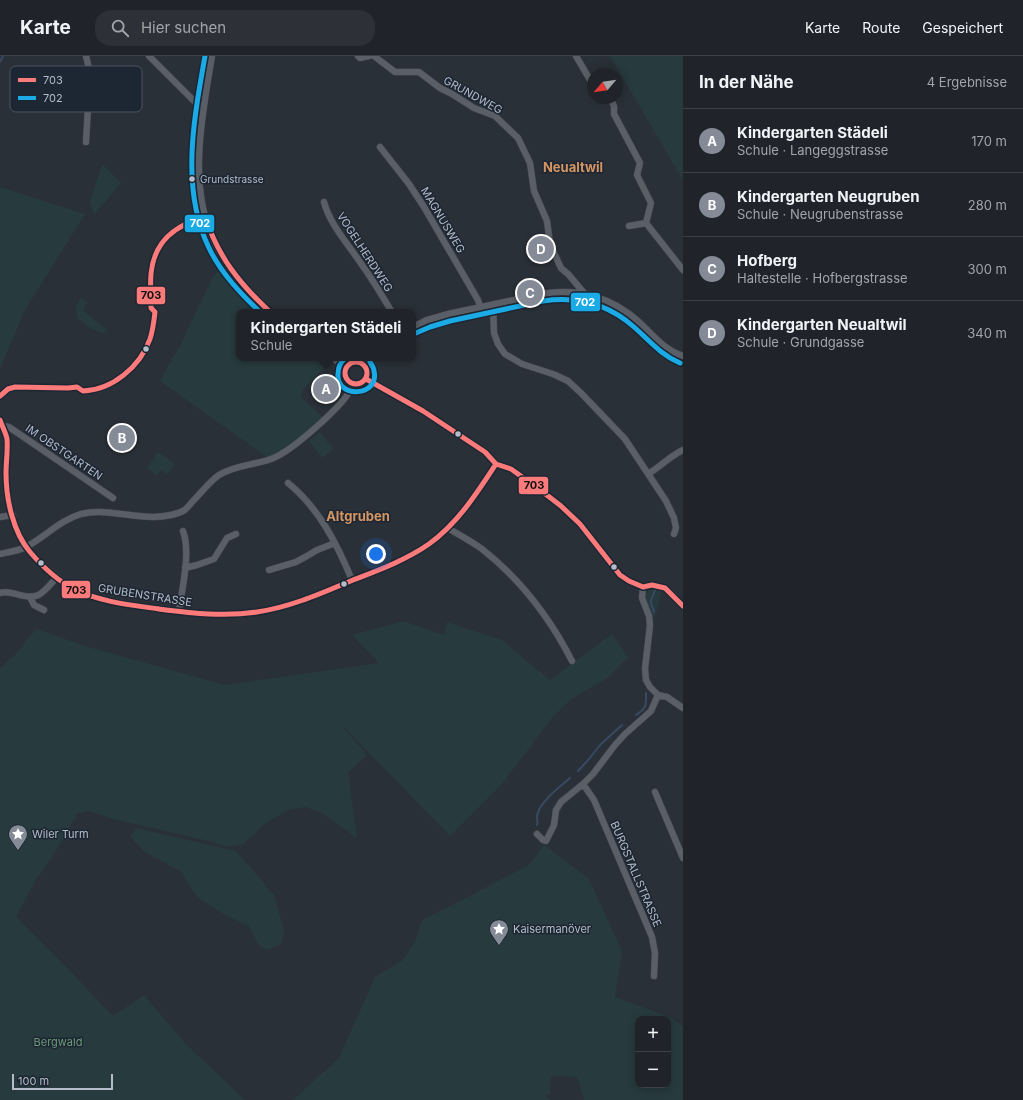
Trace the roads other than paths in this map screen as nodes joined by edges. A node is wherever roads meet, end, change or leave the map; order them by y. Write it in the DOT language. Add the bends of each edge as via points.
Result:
graph roads {
  1 [pos="86,56"];
  2 [pos="149,56"];
  3 [pos="212,56"];
  4 [pos="358,56"];
  5 [pos="369,56"];
  6 [pos="374,56"];
  7 [pos="576,56"];
  8 [pos="88,66"];
  9 [pos="587,75"];
  10 [pos="613,104"];
  11 [pos="204,106"];
  12 [pos="88,112"];
  13 [pos="86,142"];
  14 [pos="380,148"];
  15 [pos="324,202"];
  16 [pos="205,217"];
  17 [pos="646,223"];
  18 [pos="629,226"];
  19 [pos="683,270"];
  20 [pos="584,293"];
  21 [pos="493,305"];
  22 [pos="480,307"];
  23 [pos="267,309"];
  24 [pos="390,309"];
  25 [pos="416,326"];
  26 [pos="683,356"];
  27 [pos="337,361"];
  28 [pos="369,361"];
  29 [pos="364,365"];
  30 [pos="346,367"];
  31 [pos="366,379"];
  32 [pos="353,385"];
  33 [pos="0,396"];
  34 [pos="0,420"];
  35 [pos="3,426"];
  36 [pos="7,449"];
  37 [pos="0,450"];
  38 [pos="683,450"];
  39 [pos="496,464"];
  40 [pos="648,474"];
  41 [pos="288,483"];
  42 [pos="113,498"];
  43 [pos="12,515"];
  44 [pos="0,517"];
  45 [pos="448,528"];
  46 [pos="183,531"];
  47 [pos="236,534"];
  48 [pos="674,534"];
  49 [pos="335,542"];
  50 [pos="26,547"];
  51 [pos="0,554"];
  52 [pos="185,568"];
  53 [pos="269,570"];
  54 [pos="57,577"];
  55 [pos="352,580"];
  56 [pos="643,587"];
  57 [pos="0,593"];
  58 [pos="30,597"];
  59 [pos="683,606"];
  60 [pos="44,610"];
  61 [pos="179,611"];
  62 [pos="572,661"];
  63 [pos="658,695"];
  64 [pos="683,708"];
  65 [pos="583,784"];
  66 [pos="655,792"];
  67 [pos="537,834"];
  68 [pos="683,858"];
  69 [pos="654,976"];
  1 -- 8 [label="street"];
  2 -- 11 [label="street" via="198,105"];
  3 -- 11 [label="street"];
  4 -- 5 [label="street"];
  6 -- 20 [label="street, GRUNDWEG" via="395,72 419,72 474,108 495,116 518,138 530,163 534,191 547,221 550,244 561,268"];
  7 -- 9 [label="street"];
  10 -- 17 [label="street" via="614,114 640,163 637,175 651,203"];
  11 -- 16 [label="street" via="199,154"];
  12 -- 13 [label="street"];
  14 -- 22 [label="street, MAGNUSWEG" via="424,207"];
  15 -- 24 [label="street, VOGELHERDWEG" via="337,229"];
  16 -- 23 [label="street" via="214,242 235,276"];
  16 -- 33 [label="street" via="179,227 163,241 156,253 151,273 151,308 155,312 152,332 141,358 134,366 119,379 100,389 83,391 77,387 15,387"];
  17 -- 18 [label="street"];
  17 -- 19 [label="street"];
  20 -- 21 [label="street" via="552,292"];
  20 -- 26 [label="street" via="622,309 664,346"];
  21 -- 22 [label="street"];
  21 -- 40 [label="street" via="494,333 506,354 522,364 568,382 625,439"];
  22 -- 25 [label="street" via="437,317"];
  27 -- 30 [label="street"];
  28 -- 29 [label="street"];
  29 -- 30 [label="street" via="355,362"];
  29 -- 31 [label="street"];
  30 -- 32 [label="street" via="345,378"];
  31 -- 32 [label="street" via="361,384"];
  31 -- 39 [label="street" via="423,411 488,455"];
  32 -- 50 [label="street" via="339,405 286,452 218,476 183,511 150,518 94,512 80,514"];
  34 -- 35 [label="street, GRUBENSTRASSE"];
  35 -- 36 [label="street, GRUBENSTRASSE"];
  35 -- 42 [label="street, IM OBSTGARTEN" via="9,427"];
  36 -- 37 [label="street"];
  36 -- 43 [label="street, GRUBENSTRASSE" via="6,482"];
  38 -- 40 [label="street"];
  39 -- 45 [label="street, GRUBENSTRASSE" via="470,503"];
  39 -- 56 [label="street" via="511,469 561,506 580,524 620,575"];
  40 -- 48 [label="street" via="674,518"];
  41 -- 49 [label="street" via="298,491 322,521"];
  43 -- 44 [label="street"];
  43 -- 50 [label="street, GRUBENSTRASSE"];
  45 -- 55 [label="street, GRUBENSTRASSE" via="409,556"];
  45 -- 62 [label="street" via="483,550 508,572 553,627"];
  46 -- 52 [label="street"];
  47 -- 52 [label="street" via="227,538 214,559"];
  49 -- 53 [label="street" via="296,562"];
  49 -- 55 [label="street"];
  50 -- 51 [label="street"];
  50 -- 54 [label="street, GRUBENSTRASSE"];
  52 -- 61 [label="street"];
  54 -- 58 [label="street" via="46,590"];
  54 -- 61 [label="street, GRUBENSTRASSE" via="90,596"];
  55 -- 61 [label="street, GRUBENSTRASSE" via="295,603 257,612 228,615"];
  56 -- 59 [label="street" via="652,585 665,588"];
  56 -- 63 [label="street" via="642,598 650,625 645,674 648,684"];
  57 -- 58 [label="street"];
  58 -- 60 [label="street" via="34,605"];
  63 -- 64 [label="street" via="667,697"];
  63 -- 65 [label="street" via="651,711 625,734"];
  65 -- 67 [label="street" via="558,806 554,825 546,841"];
  65 -- 69 [label="street, BURGSTALLSTRASSE" via="594,800 652,937 655,953"];
  66 -- 68 [label="street"];
}
